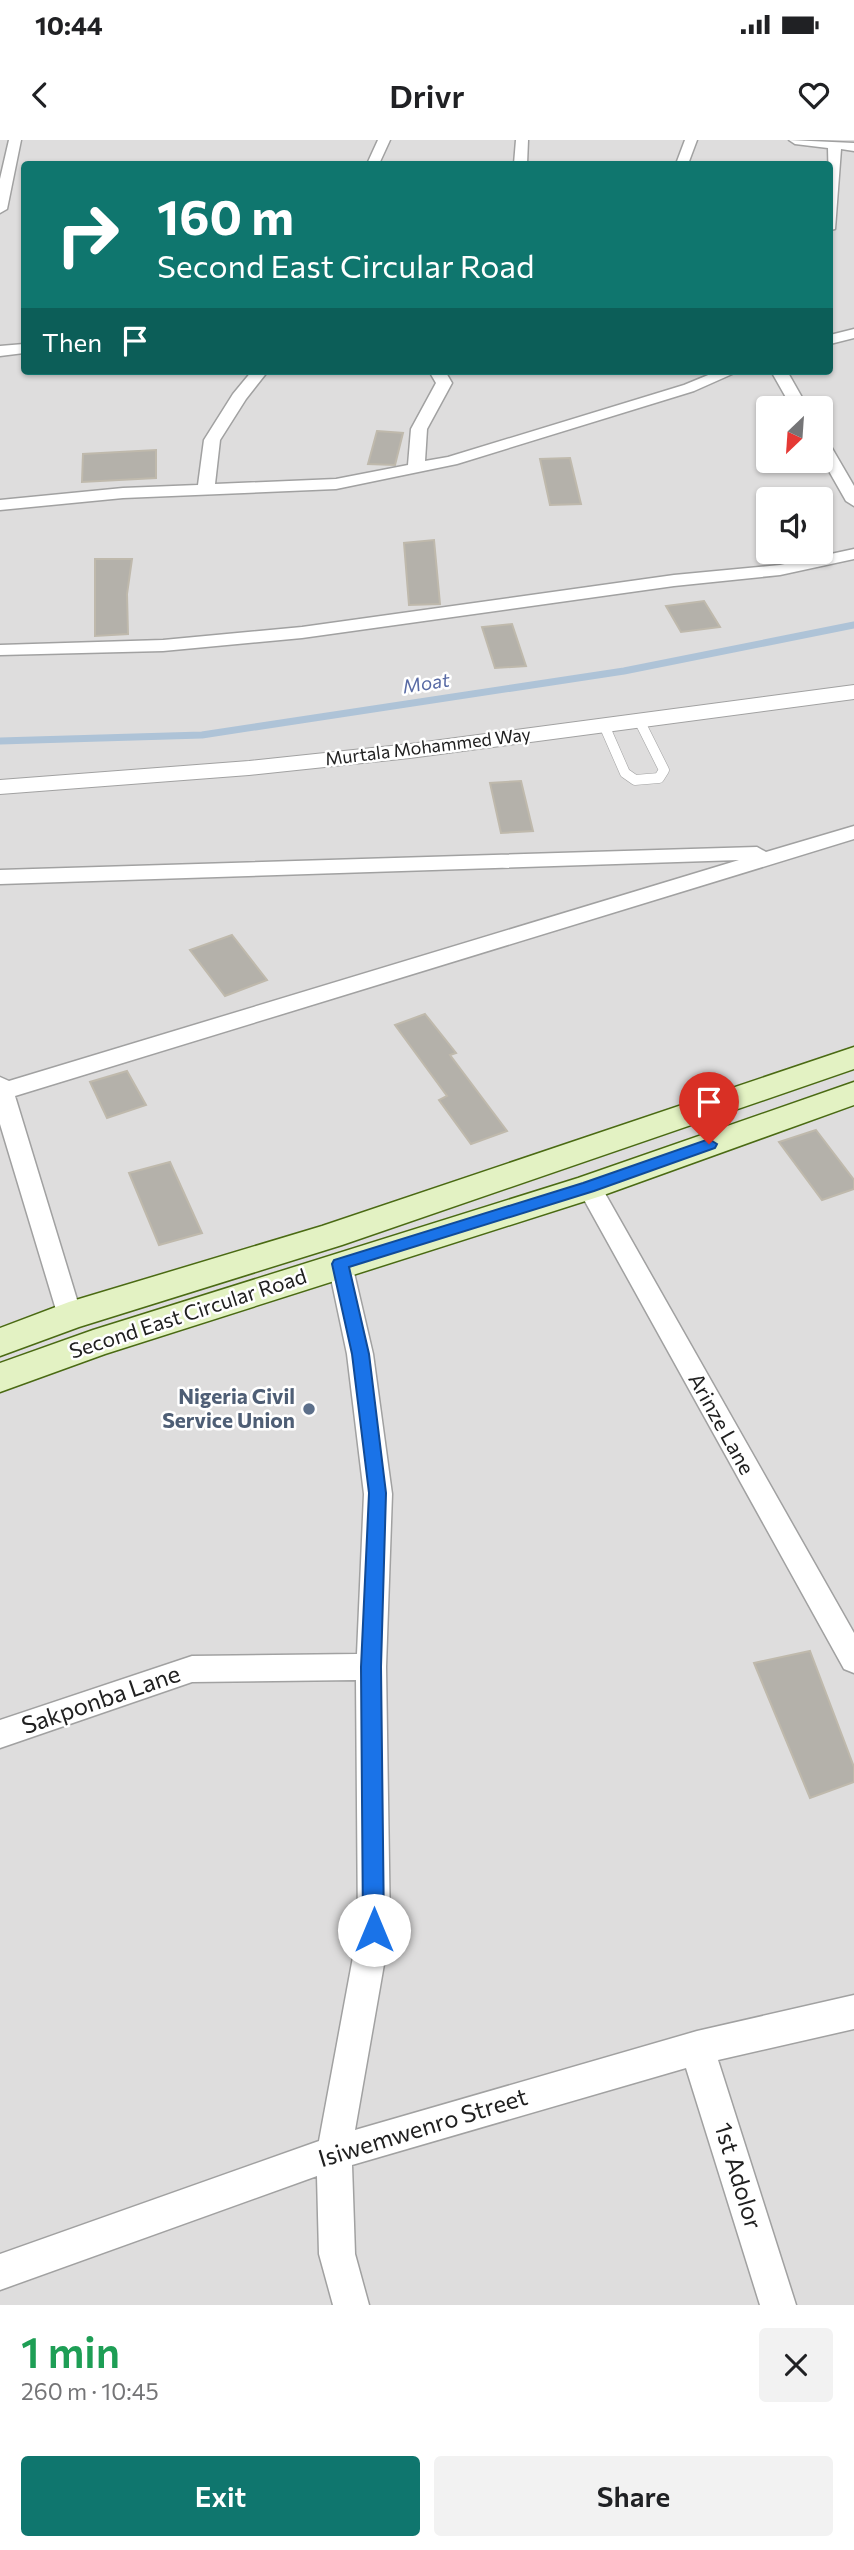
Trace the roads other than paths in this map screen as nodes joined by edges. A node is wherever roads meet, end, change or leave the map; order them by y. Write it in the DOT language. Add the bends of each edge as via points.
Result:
graph roads {
  1 [pos="15,140"];
  2 [pos="384,140"];
  3 [pos="522,140"];
  4 [pos="691,140"];
  5 [pos="795,140"];
  6 [pos="835,146"];
  7 [pos="854,147"];
  8 [pos="374,161"];
  9 [pos="521,161"];
  10 [pos="683,161"];
  11 [pos="833,178"];
  12 [pos="6,188"];
  13 [pos="0,209"];
  14 [pos="854,333"];
  15 [pos="833,339"];
  16 [pos="21,349"];
  17 [pos="0,351"];
  18 [pos="257,375"];
  19 [pos="439,375"];
  20 [pos="721,375"];
  21 [pos="781,375"];
  22 [pos="793,396"];
  23 [pos="833,464"];
  24 [pos="416,468"];
  25 [pos="206,490"];
  26 [pos="854,501"];
  27 [pos="0,506"];
  28 [pos="854,554"];
  29 [pos="0,650"];
  30 [pos="854,692"];
  31 [pos="639,720"];
  32 [pos="604,725"];
  33 [pos="0,787"];
  34 [pos="854,832"];
  35 [pos="789,852"];
  36 [pos="0,877"];
  37 [pos="854,1058"];
  38 [pos="2,1088"];
  39 [pos="854,1093"];
  40 [pos="589,1187"];
  41 [pos="340,1264"];
  42 [pos="69,1316"];
  43 [pos="0,1342"];
  44 [pos="0,1378"];
  45 [pos="854,1660"];
  46 [pos="371,1667"];
  47 [pos="0,1734"];
  48 [pos="854,2012"];
  49 [pos="697,2048"];
  50 [pos="334,2153"];
  51 [pos="0,2272"];
  52 [pos="351,2305"];
  53 [pos="778,2305"];
  1 -- 12 [label="street"];
  2 -- 8 [label="street"];
  3 -- 9 [label="street"];
  4 -- 10 [label="street"];
  5 -- 6 [label="street"];
  6 -- 7 [label="street"];
  6 -- 11 [label="street"];
  12 -- 13 [label="street"];
  14 -- 15 [label="street"];
  16 -- 17 [label="street"];
  18 -- 25 [label="street" via="212,440"];
  19 -- 24 [label="street" via="444,383 419,429"];
  20 -- 24 [label="street" via="563,428"];
  21 -- 22 [label="street"];
  23 -- 26 [label="street"];
  24 -- 25 [label="street" via="336,484"];
  25 -- 27 [label="street" via="122,493"];
  28 -- 29 [label="street" via="813,564 323,629 183,644"];
  30 -- 31 [label="street, Murtala Mohammed Way"];
  31 -- 32 [label="street, Murtala Mohammed Way"];
  31 -- 32 [label="lane" via="664,770 659,778 635,780 625,773"];
  32 -- 33 [label="street, Murtala Mohammed Way" via="249,768"];
  34 -- 35 [label="street"];
  35 -- 36 [label="street"];
  35 -- 38 [label="street"];
  37 -- 42 [label="main road, Second East Circular Road" via="330,1236"];
  38 -- 42 [label="street"];
  39 -- 40 [label="main road, Second East Circular Road"];
  40 -- 41 [label="main road, Second East Circular Road"];
  40 -- 45 [label="street, Arinze Lane"];
  41 -- 44 [label="main road, Second East Circular Road"];
  41 -- 46 [label="street" via="360,1354 377,1493"];
  42 -- 43 [label="main road, Second East Circular Road"];
  46 -- 47 [label="street, Sakponba Lane" via="192,1669"];
  46 -- 50 [label="street" via="374,1930"];
  48 -- 49 [label="street, Isiwemwenro Street"];
  49 -- 50 [label="street, Isiwemwenro Street"];
  49 -- 53 [label="street, 1st Adolor"];
  50 -- 51 [label="street, Isiwemwenro Street"];
  50 -- 52 [label="street" via="337,2254"];
}
